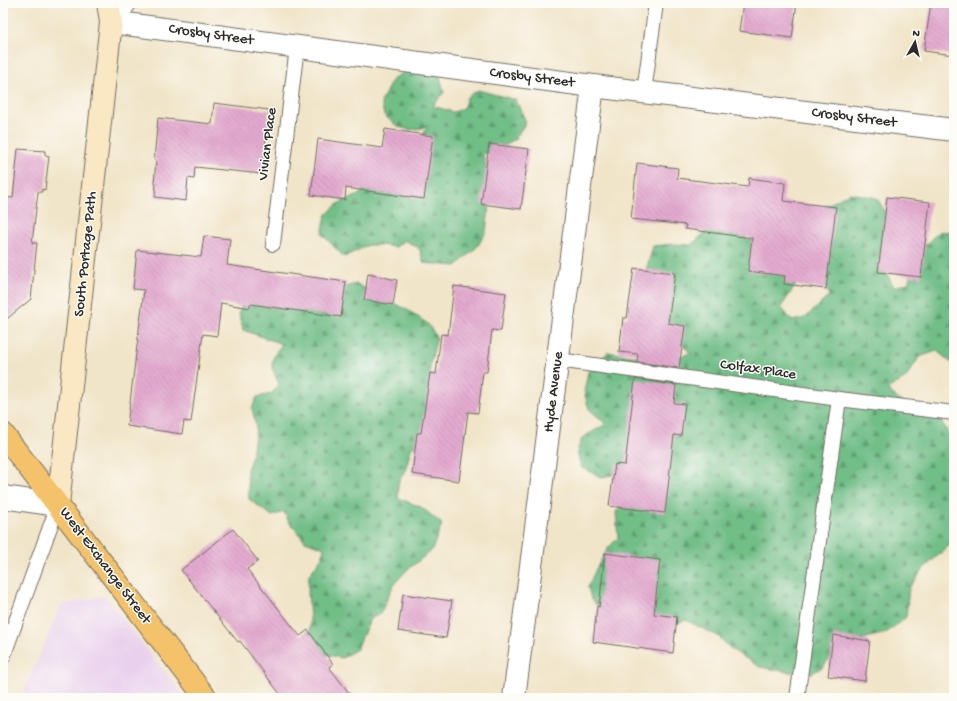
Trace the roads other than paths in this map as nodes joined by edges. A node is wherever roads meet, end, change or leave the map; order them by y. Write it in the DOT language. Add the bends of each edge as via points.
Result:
graph roads {
  1 [pos="125,3"];
  2 [pos="656,3"];
  3 [pos="110,12"];
  4 [pos="297,47"];
  5 [pos="593,86"];
  6 [pos="644,92"];
  7 [pos="954,130"];
  8 [pos="273,244"];
  9 [pos="558,360"];
  10 [pos="840,399"];
  11 [pos="954,413"];
  12 [pos="3,434"];
  13 [pos="3,497"];
  14 [pos="58,505"];
  15 [pos="3,657"];
  16 [pos="202,697"];
  17 [pos="514,698"];
  18 [pos="797,698"];
  1 -- 3 [label="street"];
  2 -- 6 [label="lane"];
  3 -- 4 [label="street, Crosby Street"];
  3 -- 14 [label="main road, South Portage Path"];
  4 -- 5 [label="street, Crosby Street"];
  4 -- 8 [label="lane, Vivian Place"];
  5 -- 6 [label="street, Crosby Street"];
  5 -- 9 [label="street, Hyde Avenue"];
  6 -- 7 [label="street, Crosby Street"];
  9 -- 10 [label="lane, Colfax Place"];
  9 -- 17 [label="street, Hyde Avenue"];
  10 -- 11 [label="lane, Colfax Place"];
  10 -- 18 [label="lane"];
  12 -- 14 [label="main road, West Exchange Street"];
  13 -- 14 [label="street"];
  14 -- 15 [label="lane"];
  14 -- 16 [label="main road, West Exchange Street"];
}
